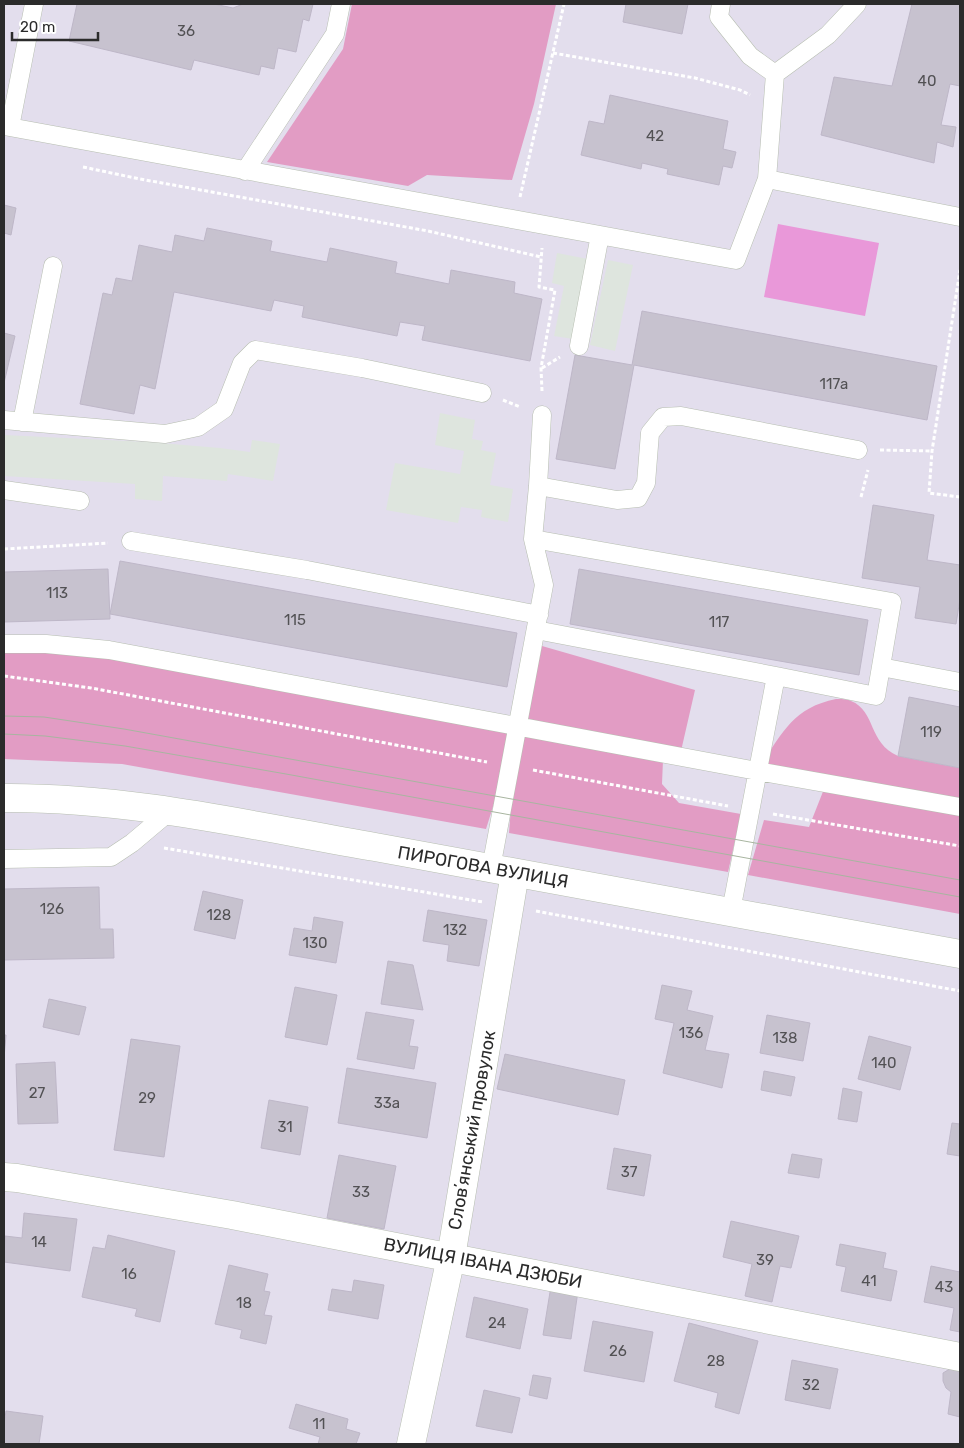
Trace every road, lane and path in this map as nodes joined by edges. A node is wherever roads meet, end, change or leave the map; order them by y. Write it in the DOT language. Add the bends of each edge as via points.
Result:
graph roads {
  1 [pos="34,4"];
  2 [pos="341,4"];
  3 [pos="564,4"];
  4 [pos="721,4"];
  5 [pos="856,4"];
  6 [pos="553,53"];
  7 [pos="775,74"];
  8 [pos="773,106"];
  9 [pos="7,127"];
  10 [pos="82,167"];
  11 [pos="245,171"];
  12 [pos="767,179"];
  13 [pos="960,217"];
  14 [pos="515,220"];
  15 [pos="544,225"];
  16 [pos="600,236"];
  17 [pos="541,257"];
  18 [pos="53,266"];
  19 [pos="960,270"];
  20 [pos="579,346"];
  21 [pos="482,393"];
  22 [pos="542,415"];
  23 [pos="4,420"];
  24 [pos="22,422"];
  25 [pos="858,450"];
  26 [pos="932,451"];
  27 [pos="538,486"];
  28 [pos="4,490"];
  29 [pos="960,497"];
  30 [pos="80,501"];
  31 [pos="533,539"];
  32 [pos="132,542"];
  33 [pos="4,549"];
  34 [pos="538,623"];
  35 [pos="4,644"];
  36 [pos="881,667"];
  37 [pos="4,676"];
  38 [pos="776,676"];
  39 [pos="960,682"];
  40 [pos="518,726"];
  41 [pos="510,766"];
  42 [pos="757,771"];
  43 [pos="4,798"];
  44 [pos="960,807"];
  45 [pos="170,811"];
  46 [pos="750,811"];
  47 [pos="960,846"];
  48 [pos="4,860"];
  49 [pos="503,870"];
  50 [pos="731,911"];
  51 [pos="960,954"];
  52 [pos="4,1177"];
  53 [pos="451,1257"];
  54 [pos="960,1357"];
  55 [pos="411,1444"];
  1 -- 9 [label="lane"];
  2 -- 11 [label="lane" via="335,34"];
  3 -- 6 [label="path"];
  4 -- 7 [label="lane" via="718,16 750,56"];
  5 -- 7 [label="lane" via="828,35"];
  6 -- 8 [label="path" via="694,78 740,90"];
  6 -- 14 [label="path"];
  7 -- 8 [label="lane"];
  8 -- 12 [label="lane"];
  9 -- 11 [label="lane"];
  10 -- 17 [label="path" via="428,231"];
  11 -- 14 [label="lane"];
  12 -- 13 [label="lane"];
  12 -- 16 [label="lane" via="736,260"];
  14 -- 15 [label="lane"];
  15 -- 16 [label="lane"];
  15 -- 17 [label="path"];
  16 -- 20 [label="lane"];
  17 -- 22 [label="path" via="539,287 556,290 541,368"];
  18 -- 24 [label="lane"];
  19 -- 26 [label="path"];
  21 -- 22 [label="path"];
  21 -- 24 [label="lane" via="255,350 242,363 224,409 198,427 165,434"];
  22 -- 27 [label="lane"];
  23 -- 24 [label="lane"];
  25 -- 26 [label="path"];
  25 -- 27 [label="lane" via="681,416 664,417 650,433 646,483 638,498 617,500"];
  26 -- 29 [label="path" via="929,493"];
  27 -- 31 [label="lane"];
  28 -- 30 [label="lane"];
  31 -- 34 [label="lane" via="544,585"];
  31 -- 36 [label="lane" via="892,602"];
  32 -- 33 [label="path"];
  32 -- 34 [label="lane" via="307,570"];
  34 -- 38 [label="lane"];
  34 -- 40 [label="lane"];
  35 -- 40 [label="lane" via="110,650"];
  36 -- 38 [label="lane" via="876,696"];
  36 -- 39 [label="lane"];
  37 -- 41 [label="path" via="91,688"];
  38 -- 42 [label="lane"];
  40 -- 41 [label="lane"];
  40 -- 42 [label="lane"];
  41 -- 46 [label="path"];
  41 -- 49 [label="lane"];
  42 -- 44 [label="lane"];
  42 -- 46 [label="lane"];
  43 -- 45 [label="street, ПИРОГОВА ВУЛИЦЯ" via="85,801"];
  45 -- 48 [label="lane" via="111,858"];
  45 -- 49 [label="street, ПИРОГОВА ВУЛИЦЯ"];
  46 -- 47 [label="path"];
  46 -- 50 [label="lane"];
  49 -- 50 [label="street, ПИРОГОВА ВУЛИЦЯ"];
  49 -- 53 [label="street, Словʼянський провулок"];
  50 -- 51 [label="street, ПИРОГОВА ВУЛИЦЯ"];
  52 -- 53 [label="street, ВУЛИЦЯ ІВАНА ДЗЮБИ" via="232,1215"];
  53 -- 54 [label="street, ВУЛИЦЯ ІВАНА ДЗЮБИ"];
  53 -- 55 [label="street, Словʼянський провулок"];
}
